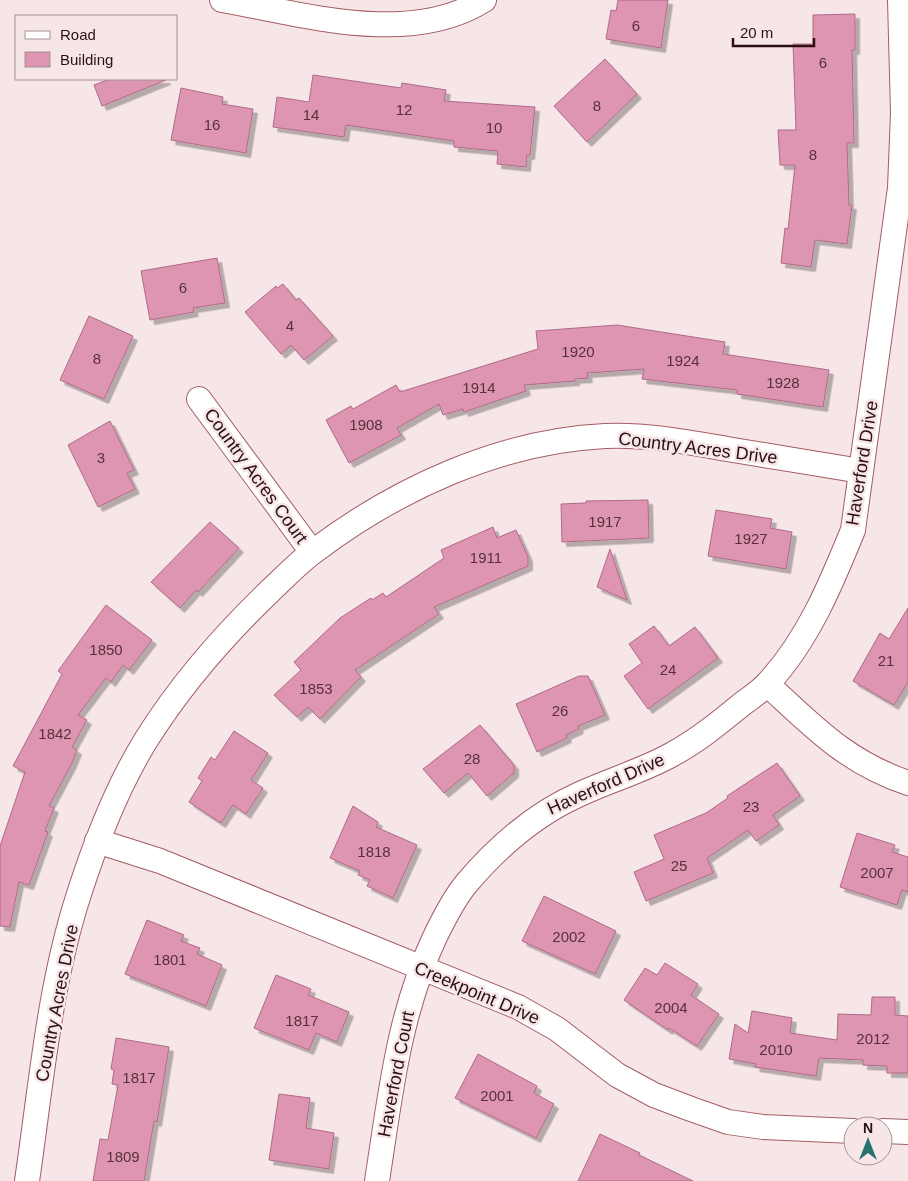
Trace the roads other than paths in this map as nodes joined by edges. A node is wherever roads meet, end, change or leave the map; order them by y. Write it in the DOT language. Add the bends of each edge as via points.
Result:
graph roads {
  1 [pos="222,0"];
  2 [pos="484,0"];
  3 [pos="900,0"];
  4 [pos="906,146"];
  5 [pos="199,399"];
  6 [pos="861,472"];
  7 [pos="312,552"];
  8 [pos="767,684"];
  9 [pos="908,783"];
  10 [pos="98,841"];
  11 [pos="420,969"];
  12 [pos="843,1131"];
  13 [pos="893,1131"];
  14 [pos="908,1132"];
  15 [pos="26,1181"];
  16 [pos="377,1181"];
  1 -- 2 [label="street" via="325,18 401,26 468,10"];
  3 -- 4 [label="street, Haverford Drive"];
  4 -- 6 [label="street, Haverford Drive"];
  5 -- 7 [label="street, Country Acres Court"];
  6 -- 7 [label="street, Country Acres Drive" via="655,439 607,436 559,440 508,451 410,492"];
  6 -- 8 [label="street, Haverford Drive" via="853,530 838,567 798,644"];
  7 -- 10 [label="street, Country Acres Drive" via="237,622 177,694 145,742 118,793"];
  8 -- 9 [label="street" via="839,749 867,766"];
  8 -- 11 [label="street, Haverford Drive" via="699,738 670,756 579,794 535,818 500,848 465,885 443,920"];
  10 -- 11 [label="street, Creekpoint Drive" via="160,861"];
  10 -- 15 [label="street, Country Acres Drive" via="78,898 54,996"];
  11 -- 12 [label="street, Creekpoint Drive" via="518,1007 557,1029 617,1075 690,1109 728,1122 763,1127"];
  11 -- 16 [label="street, Haverford Court" via="397,1050"];
  13 -- 14 [label="street"];
}
